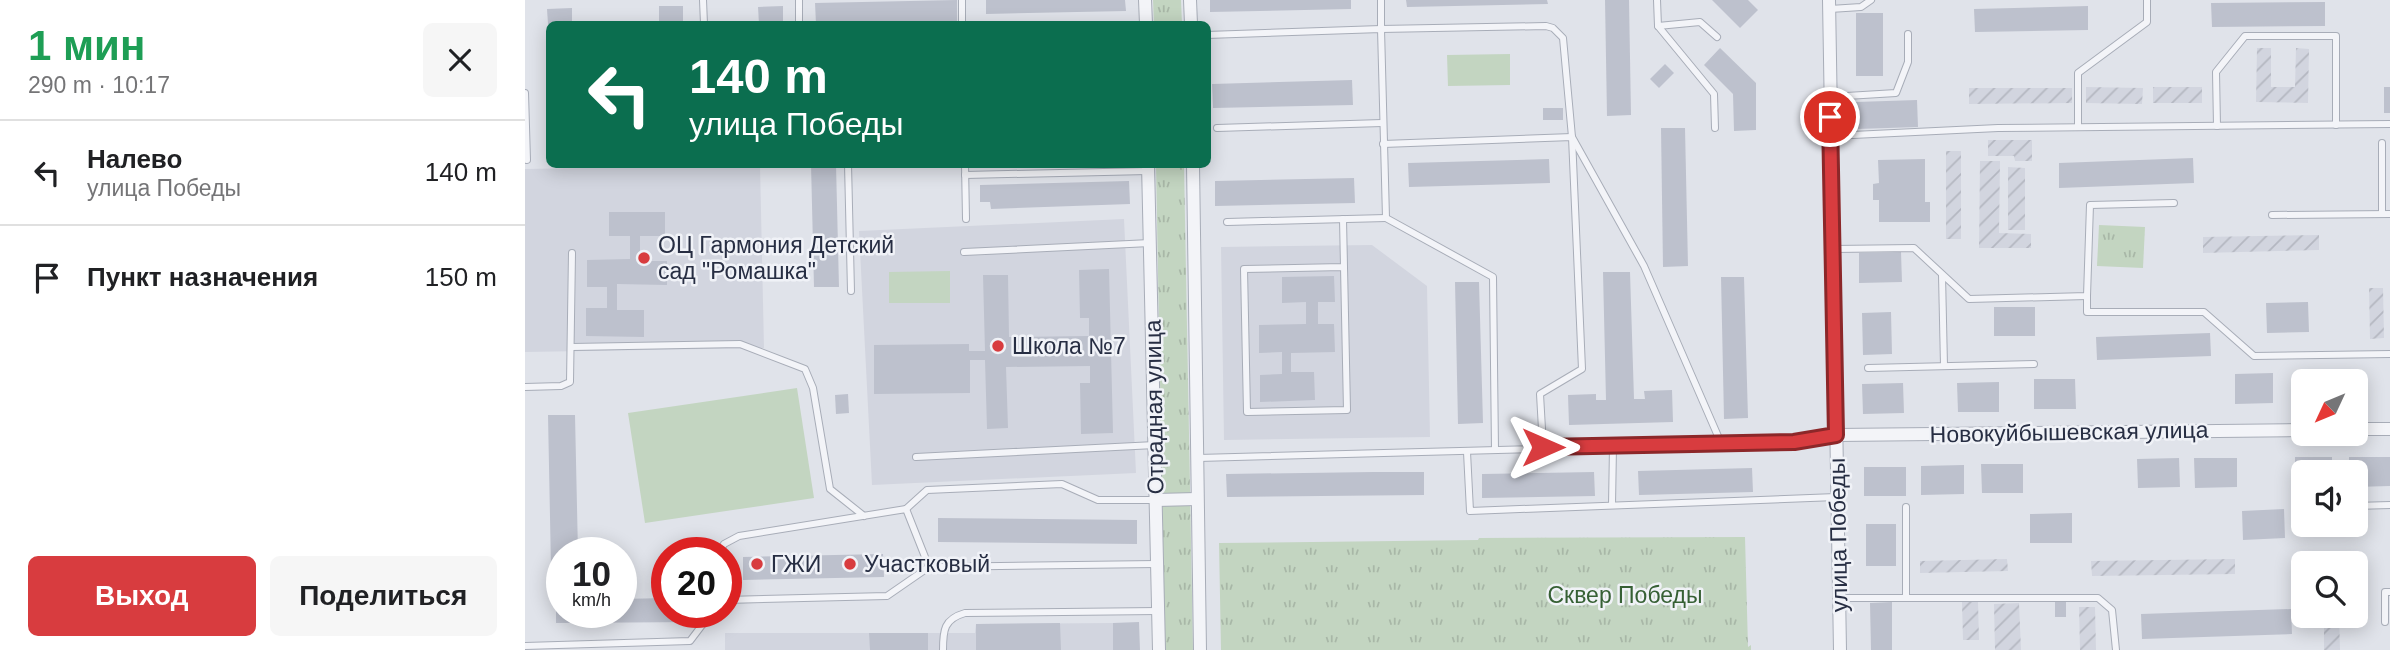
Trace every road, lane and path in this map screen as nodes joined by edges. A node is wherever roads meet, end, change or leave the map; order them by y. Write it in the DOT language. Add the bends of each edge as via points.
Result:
graph roads {
  1 [pos="703,0"];
  2 [pos="799,0"];
  3 [pos="962,0"];
  4 [pos="1145,0"];
  5 [pos="1190,0"];
  6 [pos="1381,0"];
  7 [pos="1657,0"];
  8 [pos="1871,0"];
  9 [pos="2147,0"];
  10 [pos="1829,5"];
  11 [pos="703,21"];
  12 [pos="799,21"];
  13 [pos="963,21"];
  14 [pos="1146,21"];
  15 [pos="1191,21"];
  16 [pos="1658,26"];
  17 [pos="1381,29"];
  18 [pos="1908,34"];
  19 [pos="1211,35"];
  20 [pos="1717,37"];
  21 [pos="525,93"];
  22 [pos="1830,97"];
  23 [pos="1382,123"];
  24 [pos="2390,124"];
  25 [pos="2336,125"];
  26 [pos="2217,126"];
  27 [pos="2078,127"];
  28 [pos="1217,128"];
  29 [pos="1715,128"];
  30 [pos="1831,136"];
  31 [pos="1572,137"];
  32 [pos="2382,143"];
  33 [pos="1383,144"];
  34 [pos="527,160"];
  35 [pos="848,168"];
  36 [pos="965,168"];
  37 [pos="1148,168"];
  38 [pos="1193,168"];
  39 [pos="965,175"];
  40 [pos="2174,203"];
  41 [pos="2382,214"];
  42 [pos="2390,214"];
  43 [pos="2273,215"];
  44 [pos="1386,218"];
  45 [pos="966,219"];
  46 [pos="1343,219"];
  47 [pos="1227,222"];
  48 [pos="1150,243"];
  49 [pos="1833,249"];
  50 [pos="964,252"];
  51 [pos="572,253"];
  52 [pos="1343,267"];
  53 [pos="1942,275"];
  54 [pos="851,291"];
  55 [pos="2087,296"];
  56 [pos="572,346"];
  57 [pos="2390,354"];
  58 [pos="2034,364"];
  59 [pos="1944,366"];
  60 [pos="1868,368"];
  61 [pos="525,387"];
  62 [pos="2368,429"];
  63 [pos="2390,429"];
  64 [pos="2291,430"];
  65 [pos="1836,435"];
  66 [pos="1721,443"];
  67 [pos="1155,445"];
  68 [pos="1543,447"];
  69 [pos="1613,447"];
  70 [pos="1495,450"];
  71 [pos="1467,452"];
  72 [pos="916,457"];
  73 [pos="1198,457"];
  74 [pos="1836,497"];
  75 [pos="1198,499"];
  76 [pos="1156,500"];
  77 [pos="1612,505"];
  78 [pos="2390,505"];
  79 [pos="2368,506"];
  80 [pos="1906,507"];
  81 [pos="906,509"];
  82 [pos="864,516"];
  83 [pos="737,537"];
  84 [pos="1157,564"];
  85 [pos="929,567"];
  86 [pos="2390,592"];
  87 [pos="1839,598"];
  88 [pos="1906,598"];
  89 [pos="742,600"];
  90 [pos="1158,611"];
  91 [pos="2385,622"];
  92 [pos="700,628"];
  93 [pos="690,641"];
  94 [pos="525,646"];
  95 [pos="690,650"];
  96 [pos="943,650"];
  97 [pos="1159,650"];
  98 [pos="1200,650"];
  99 [pos="1840,650"];
  100 [pos="2116,650"];
  1 -- 11 [label="lane"];
  2 -- 12 [label="lane"];
  3 -- 13 [label="lane"];
  4 -- 14 [label="street"];
  5 -- 15 [label="street"];
  6 -- 17 [label="lane"];
  7 -- 16 [label="lane"];
  8 -- 10 [label="lane" via="1861,7"];
  9 -- 27 [label="lane" via="2147,22 2078,73"];
  10 -- 22 [label="street, улица Победы"];
  16 -- 20 [label="lane" via="1700,22"];
  16 -- 29 [label="lane" via="1714,94"];
  17 -- 19 [label="lane"];
  17 -- 23 [label="lane"];
  17 -- 31 [label="lane" via="1553,28 1563,38"];
  18 -- 22 [label="lane" via="1908,62 1896,93"];
  21 -- 34 [label="lane"];
  22 -- 30 [label="street, улица Победы"];
  23 -- 28 [label="lane"];
  23 -- 33 [label="lane"];
  24 -- 25 [label="lane"];
  25 -- 26 [label="lane"];
  25 -- 26 [label="lane" via="2336,36 2245,36 2216,72"];
  26 -- 27 [label="lane"];
  27 -- 30 [label="lane"];
  30 -- 49 [label="street, улица Победы"];
  31 -- 33 [label="lane"];
  31 -- 66 [label="lane" via="1644,265"];
  31 -- 68 [label="lane" via="1582,369 1540,394"];
  32 -- 41 [label="lane"];
  33 -- 44 [label="lane"];
  35 -- 54 [label="lane"];
  36 -- 39 [label="lane"];
  37 -- 39 [label="lane"];
  37 -- 48 [label="street, Отрадная улица"];
  38 -- 73 [label="street, Отрадная улица"];
  39 -- 45 [label="lane"];
  40 -- 55 [label="lane" via="2090,205"];
  41 -- 42 [label="lane"];
  41 -- 43 [label="lane"];
  44 -- 46 [label="lane"];
  44 -- 70 [label="lane" via="1493,277"];
  46 -- 47 [label="lane"];
  46 -- 52 [label="lane"];
  48 -- 50 [label="lane"];
  48 -- 67 [label="street, Отрадная улица"];
  49 -- 53 [label="lane" via="1914,248"];
  49 -- 65 [label="street, улица Победы"];
  51 -- 56 [label="lane"];
  52 -- 52 [label="lane" via="1347,410 1247,412 1244,269"];
  53 -- 55 [label="lane" via="1969,299"];
  53 -- 59 [label="lane"];
  55 -- 57 [label="lane" via="2087,312 2204,312 2254,356"];
  56 -- 61 [label="lane" via="572,377 567,385"];
  56 -- 82 [label="lane" via="740,344 805,369 813,388 830,489"];
  58 -- 59 [label="lane"];
  59 -- 60 [label="lane"];
  62 -- 63 [label="street"];
  64 -- 65 [label="street, Новокуйбышевская улица"];
  65 -- 66 [label="lane" via="1794,442"];
  65 -- 74 [label="street, улица Победы"];
  66 -- 69 [label="lane"];
  67 -- 72 [label="lane"];
  67 -- 76 [label="street, Отрадная улица"];
  68 -- 69 [label="lane"];
  68 -- 70 [label="lane"];
  69 -- 77 [label="lane"];
  70 -- 71 [label="lane"];
  71 -- 73 [label="lane"];
  71 -- 77 [label="lane" via="1470,511"];
  73 -- 75 [label="street, Отрадная улица"];
  74 -- 77 [label="lane"];
  74 -- 87 [label="street, улица Победы"];
  75 -- 76 [label="street"];
  75 -- 98 [label="street, Отрадная улица"];
  76 -- 81 [label="lane" via="1098,500 1062,484 927,489"];
  76 -- 84 [label="street, Отрадная улица"];
  78 -- 79 [label="lane"];
  80 -- 88 [label="lane"];
  81 -- 82 [label="lane"];
  81 -- 85 [label="lane"];
  82 -- 83 [label="lane"];
  84 -- 85 [label="lane"];
  84 -- 90 [label="street, Отрадная улица"];
  85 -- 89 [label="lane" via="887,596"];
  86 -- 91 [label="lane" via="2385,592"];
  87 -- 88 [label="lane"];
  87 -- 99 [label="street, улица Победы"];
  88 -- 100 [label="lane" via="2098,598 2112,610"];
  90 -- 96 [label="lane" via="965,613 946,624"];
  90 -- 97 [label="street, Отрадная улица"];
  92 -- 93 [label="lane"];
  93 -- 94 [label="lane"];
  93 -- 95 [label="lane"];
}
